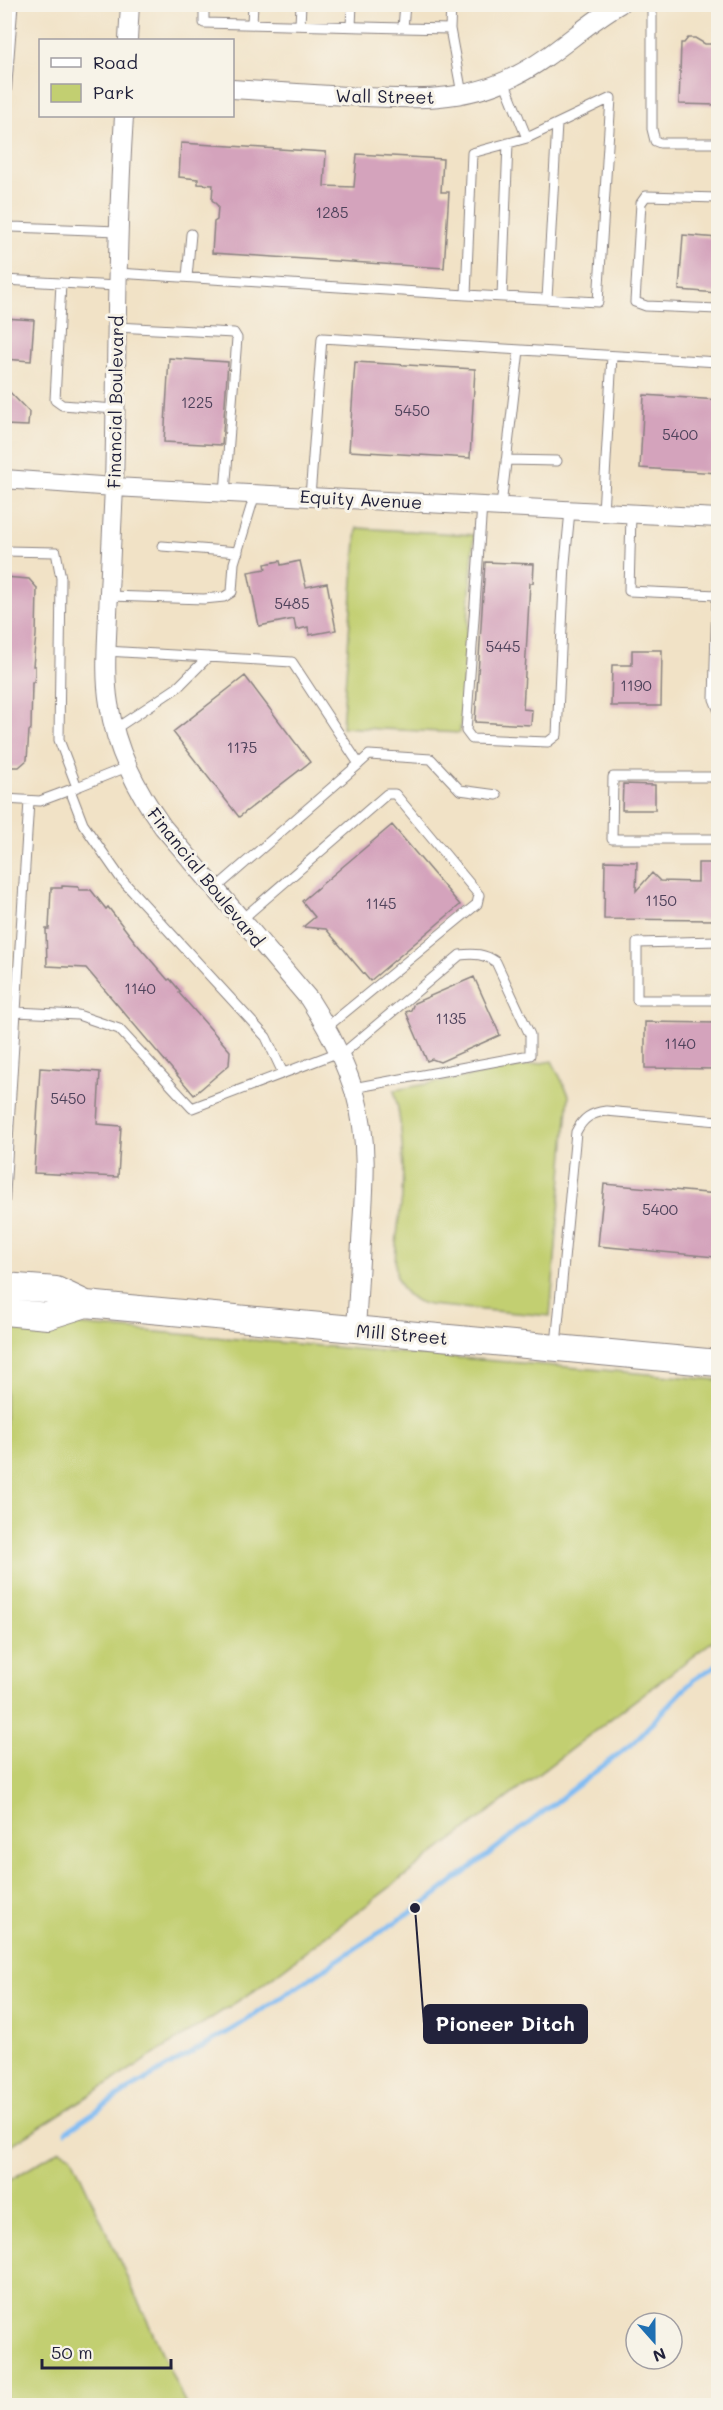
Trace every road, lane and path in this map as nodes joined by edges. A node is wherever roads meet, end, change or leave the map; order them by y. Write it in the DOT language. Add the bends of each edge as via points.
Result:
graph roads {
  1 [pos="13,4"];
  2 [pos="130,4"];
  3 [pos="204,4"];
  4 [pos="253,4"];
  5 [pos="302,4"];
  6 [pos="352,4"];
  7 [pos="405,4"];
  8 [pos="451,4"];
  9 [pos="620,4"];
  10 [pos="652,4"];
  11 [pos="252,24"];
  12 [pos="300,25"];
  13 [pos="351,26"];
  14 [pos="404,28"];
  15 [pos="450,29"];
  16 [pos="128,39"];
  17 [pos="504,81"];
  18 [pos="234,89"];
  19 [pos="462,94"];
  20 [pos="124,117"];
  21 [pos="4,123"];
  22 [pos="557,124"];
  23 [pos="528,138"];
  24 [pos="508,143"];
  25 [pos="718,143"];
  26 [pos="718,198"];
  27 [pos="4,224"];
  28 [pos="118,231"];
  29 [pos="191,234"];
  30 [pos="187,277"];
  31 [pos="117,279"];
  32 [pos="4,280"];
  33 [pos="61,283"];
  34 [pos="466,295"];
  35 [pos="502,297"];
  36 [pos="547,299"];
  37 [pos="718,309"];
  38 [pos="116,327"];
  39 [pos="519,350"];
  40 [pos="612,356"];
  41 [pos="718,362"];
  42 [pos="115,409"];
  43 [pos="506,460"];
  44 [pos="556,461"];
  45 [pos="4,479"];
  46 [pos="114,487"];
  47 [pos="225,493"];
  48 [pos="255,494"];
  49 [pos="310,497"];
  50 [pos="482,505"];
  51 [pos="501,507"];
  52 [pos="570,511"];
  53 [pos="603,512"];
  54 [pos="631,514"];
  55 [pos="718,518"];
  56 [pos="162,546"];
  57 [pos="4,551"];
  58 [pos="238,552"];
  59 [pos="109,596"];
  60 [pos="106,651"];
  61 [pos="208,657"];
  62 [pos="718,709"];
  63 [pos="115,729"];
  64 [pos="359,764"];
  65 [pos="127,767"];
  66 [pos="718,777"];
  67 [pos="73,788"];
  68 [pos="498,795"];
  69 [pos="4,799"];
  70 [pos="29,801"];
  71 [pos="718,839"];
  72 [pos="215,889"];
  73 [pos="241,920"];
  74 [pos="718,941"];
  75 [pos="718,1000"];
  76 [pos="16,1012"];
  77 [pos="327,1027"];
  78 [pos="340,1054"];
  79 [pos="283,1073"];
  80 [pos="353,1088"];
  81 [pos="718,1120"];
  82 [pos="7,1124"];
  83 [pos="4,1211"];
  84 [pos="4,1286"];
  85 [pos="86,1304"];
  86 [pos="4,1312"];
  87 [pos="356,1330"];
  88 [pos="555,1348"];
  89 [pos="718,1364"];
  1 -- 21 [label="lane"];
  2 -- 16 [label="street"];
  3 -- 11 [label="lane" via="204,22"];
  4 -- 11 [label="lane"];
  5 -- 12 [label="lane"];
  6 -- 13 [label="lane"];
  7 -- 14 [label="lane"];
  8 -- 15 [label="lane"];
  9 -- 17 [label="street, Wall Street" via="539,63"];
  10 -- 25 [label="lane" via="655,141"];
  11 -- 12 [label="lane"];
  12 -- 13 [label="lane"];
  13 -- 14 [label="lane"];
  14 -- 15 [label="lane"];
  15 -- 19 [label="lane"];
  17 -- 19 [label="street, Wall Street"];
  17 -- 23 [label="lane"];
  18 -- 19 [label="street, Wall Street" via="415,100"];
  20 -- 28 [label="street, Financial Boulevard"];
  22 -- 23 [label="lane"];
  22 -- 36 [label="lane"];
  22 -- 36 [label="lane" via="611,98 598,302"];
  23 -- 24 [label="lane"];
  24 -- 34 [label="lane" via="472,153"];
  24 -- 35 [label="lane"];
  26 -- 37 [label="lane" via="646,196 641,203 635,302 646,306"];
  27 -- 28 [label="lane"];
  28 -- 31 [label="street, Financial Boulevard"];
  29 -- 30 [label="lane"];
  30 -- 31 [label="lane"];
  30 -- 34 [label="lane"];
  31 -- 33 [label="lane"];
  31 -- 38 [label="street, Financial Boulevard"];
  32 -- 33 [label="lane"];
  33 -- 42 [label="lane" via="55,400 62,405"];
  34 -- 35 [label="lane"];
  35 -- 36 [label="lane"];
  38 -- 42 [label="street, Financial Boulevard"];
  38 -- 47 [label="lane" via="234,333 237,338"];
  39 -- 40 [label="lane"];
  39 -- 43 [label="lane"];
  39 -- 49 [label="lane" via="322,338"];
  40 -- 41 [label="lane"];
  40 -- 53 [label="lane"];
  42 -- 46 [label="street, Financial Boulevard"];
  43 -- 44 [label="lane"];
  43 -- 51 [label="lane"];
  45 -- 46 [label="street, Equity Avenue"];
  46 -- 47 [label="street, Equity Avenue"];
  46 -- 59 [label="street, Financial Boulevard"];
  47 -- 48 [label="street, Equity Avenue"];
  48 -- 49 [label="street, Equity Avenue"];
  48 -- 58 [label="lane"];
  49 -- 50 [label="street, Equity Avenue"];
  50 -- 51 [label="street, Equity Avenue"];
  50 -- 52 [label="lane" via="466,731 472,739 548,742 557,735"];
  51 -- 52 [label="street, Equity Avenue"];
  52 -- 53 [label="street, Equity Avenue"];
  53 -- 54 [label="street, Equity Avenue"];
  54 -- 55 [label="street, Equity Avenue"];
  54 -- 62 [label="lane" via="629,591 717,595 714,699"];
  56 -- 58 [label="lane"];
  57 -- 67 [label="lane" via="56,552 61,578 59,740"];
  58 -- 59 [label="lane" via="232,592 224,597"];
  59 -- 60 [label="street, Financial Boulevard"];
  60 -- 61 [label="lane"];
  60 -- 63 [label="street, Financial Boulevard"];
  61 -- 63 [label="lane" via="178,687"];
  61 -- 64 [label="lane" via="292,662"];
  63 -- 65 [label="street, Financial Boulevard"];
  64 -- 68 [label="lane" via="369,755 431,759 460,790"];
  64 -- 72 [label="lane"];
  65 -- 67 [label="lane"];
  65 -- 72 [label="street, Financial Boulevard" via="163,827"];
  66 -- 71 [label="lane" via="613,777 612,839"];
  67 -- 70 [label="lane" via="40,801"];
  67 -- 79 [label="lane" via="83,824 122,880 266,1037"];
  69 -- 70 [label="lane"];
  70 -- 76 [label="lane"];
  72 -- 73 [label="street, Financial Boulevard"];
  73 -- 77 [label="street, Financial Boulevard" via="309,999"];
  73 -- 77 [label="lane" via="387,794 395,794 479,894 477,904"];
  74 -- 75 [label="lane" via="637,943 637,1000"];
  76 -- 79 [label="lane" via="78,1015 119,1029 192,1108"];
  76 -- 82 [label="lane"];
  77 -- 78 [label="street, Financial Boulevard"];
  78 -- 79 [label="lane"];
  78 -- 80 [label="street, Financial Boulevard"];
  78 -- 80 [label="lane" via="460,955 470,954 488,956 496,962 530,1035 530,1055"];
  80 -- 87 [label="street, Financial Boulevard" via="363,1132 365,1167"];
  81 -- 88 [label="lane" via="606,1111 582,1120 576,1132"];
  82 -- 83 [label="lane"];
  84 -- 85 [label="main road, Mill Street" via="56,1290"];
  85 -- 86 [label="main road, Mill Street" via="48,1316"];
  85 -- 87 [label="main road, Mill Street"];
  87 -- 88 [label="main road, Mill Street"];
  88 -- 89 [label="main road, Mill Street"];
}
